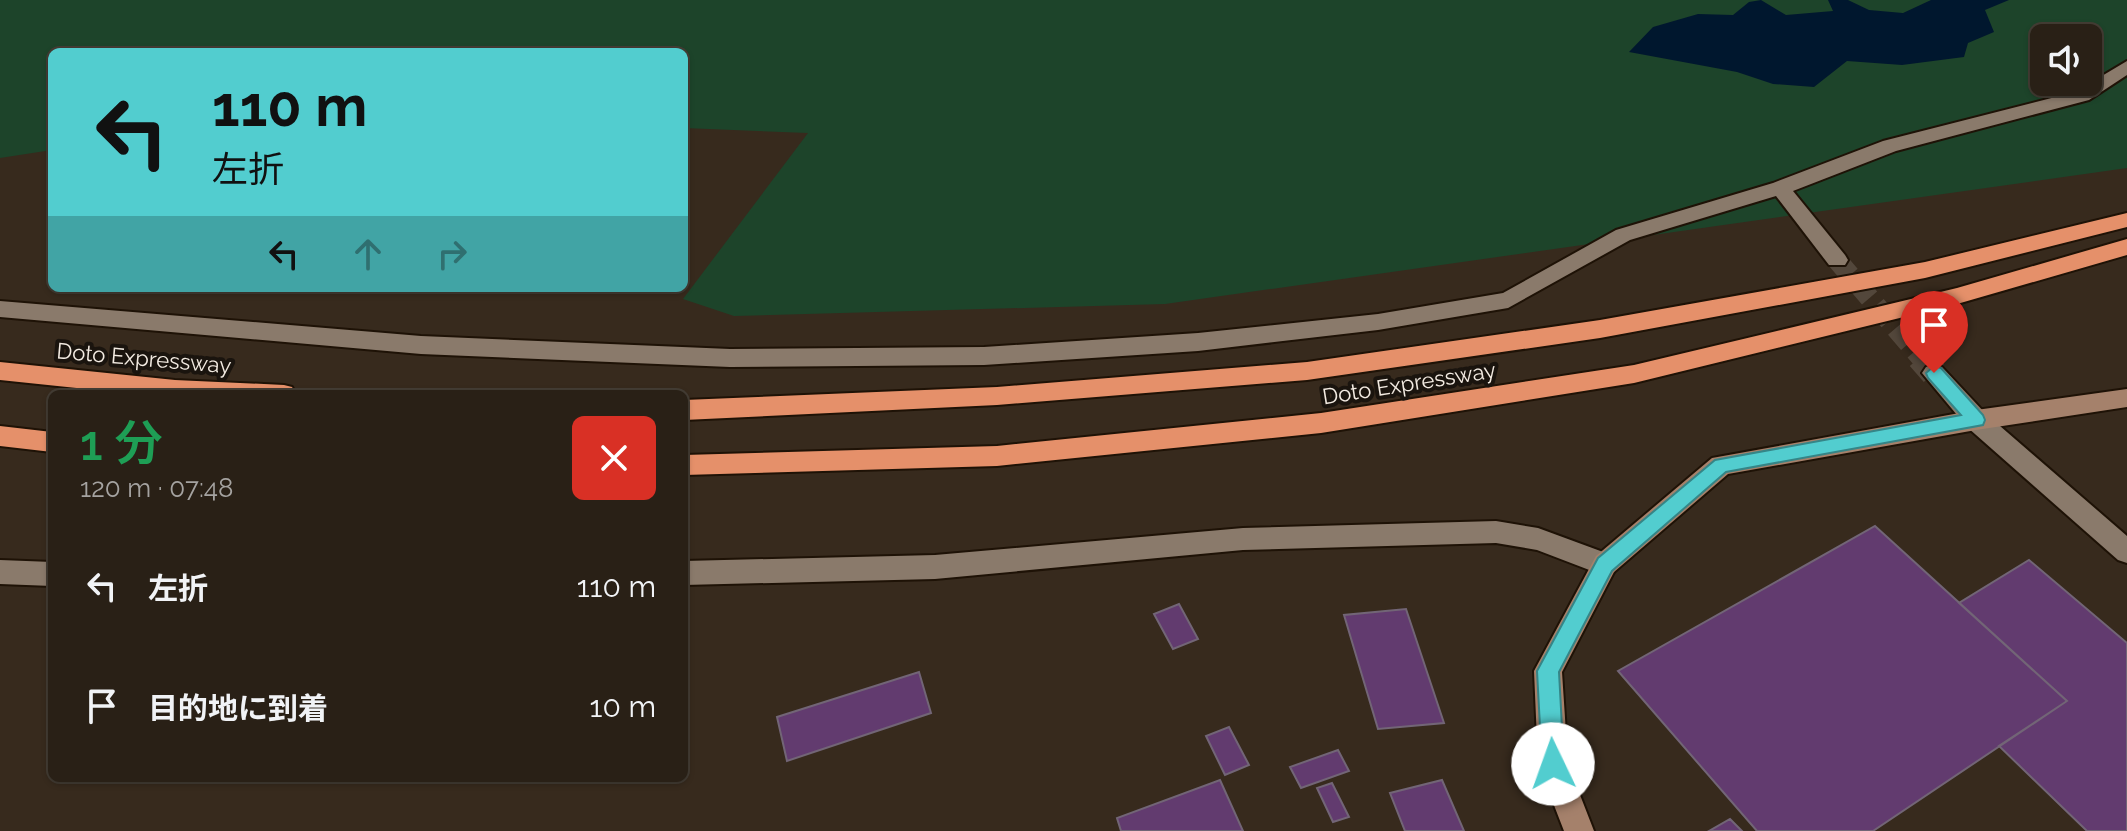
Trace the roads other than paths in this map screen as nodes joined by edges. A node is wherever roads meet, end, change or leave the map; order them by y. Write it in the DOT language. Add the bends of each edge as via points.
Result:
graph roads {
  1 [pos="2127,67"];
  2 [pos="1780,188"];
  3 [pos="2127,220"];
  4 [pos="2127,247"];
  5 [pos="1837,260"];
  6 [pos="0,309"];
  7 [pos="0,371"];
  8 [pos="1934,373"];
  9 [pos="197,390"];
  10 [pos="2127,398"];
  11 [pos="688,410"];
  12 [pos="1976,420"];
  13 [pos="0,436"];
  14 [pos="48,442"];
  15 [pos="688,465"];
  16 [pos="2127,552"];
  17 [pos="1605,564"];
  18 [pos="0,572"];
  19 [pos="688,573"];
  20 [pos="48,574"];
  21 [pos="1579,831"];
  1 -- 2 [label="street" via="2082,96 1890,146"];
  2 -- 5 [label="street"];
  2 -- 6 [label="street" via="1623,235 1508,300 1378,322 1198,342 984,356 730,358 421,345"];
  3 -- 11 [label="highway, Doto Expressway" via="1925,270 1600,329 1307,371 997,396"];
  4 -- 15 [label="highway, Doto Expressway" via="1957,296 1634,374 1321,423 997,456"];
  7 -- 9 [label="highway, Doto Expressway"];
  8 -- 12 [label="street"];
  10 -- 12 [label="street"];
  12 -- 16 [label="street"];
  12 -- 17 [label="street" via="1721,465"];
  13 -- 14 [label="highway"];
  17 -- 19 [label="street" via="1538,539 1496,532 1243,539 935,567"];
  17 -- 21 [label="street" via="1548,671 1553,764"];
  18 -- 20 [label="street"];
}
